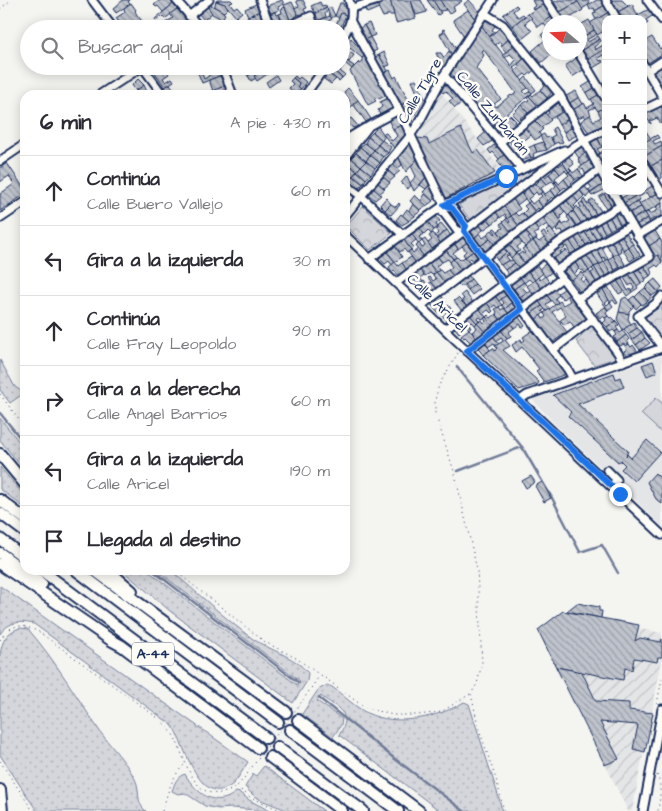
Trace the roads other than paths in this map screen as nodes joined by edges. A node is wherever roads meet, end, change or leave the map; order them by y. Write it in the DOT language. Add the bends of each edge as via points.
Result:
graph roads {
  1 [pos="92,0"];
  2 [pos="176,0"];
  3 [pos="209,0"];
  4 [pos="260,0"];
  5 [pos="349,0"];
  6 [pos="380,0"];
  7 [pos="493,0"];
  8 [pos="546,0"];
  9 [pos="606,0"];
  10 [pos="647,0"];
  11 [pos="352,8"];
  12 [pos="484,13"];
  13 [pos="556,15"];
  14 [pos="615,15"];
  15 [pos="189,16"];
  16 [pos="107,20"];
  17 [pos="193,20"];
  18 [pos="268,20"];
  19 [pos="302,20"];
  20 [pos="312,20"];
  21 [pos="662,20"];
  22 [pos="351,22"];
  23 [pos="583,60"];
  24 [pos="662,61"];
  25 [pos="647,67"];
  26 [pos="647,71"];
  27 [pos="131,75"];
  28 [pos="149,75"];
  29 [pos="225,75"];
  30 [pos="319,75"];
  31 [pos="444,75"];
  32 [pos="108,90"];
  33 [pos="159,90"];
  34 [pos="231,90"];
  35 [pos="309,90"];
  36 [pos="602,92"];
  37 [pos="560,95"];
  38 [pos="662,96"];
  39 [pos="662,101"];
  40 [pos="647,108"];
  41 [pos="399,110"];
  42 [pos="369,126"];
  43 [pos="602,131"];
  44 [pos="410,136"];
  45 [pos="350,139"];
  46 [pos="583,140"];
  47 [pos="500,142"];
  48 [pos="576,145"];
  49 [pos="20,147"];
  50 [pos="350,151"];
  51 [pos="0,161"];
  52 [pos="522,169"];
  53 [pos="599,170"];
  54 [pos="647,171"];
  55 [pos="602,175"];
  56 [pos="350,188"];
  57 [pos="662,194"];
  58 [pos="614,195"];
  59 [pos="361,196"];
  60 [pos="20,205"];
  61 [pos="444,205"];
  62 [pos="620,206"];
  63 [pos="350,210"];
  64 [pos="1,218"];
  65 [pos="662,220"];
  66 [pos="631,225"];
  67 [pos="464,231"];
  68 [pos="403,235"];
  69 [pos="637,236"];
  70 [pos="350,241"];
  71 [pos="544,254"];
  72 [pos="484,258"];
  73 [pos="369,259"];
  74 [pos="557,270"];
  75 [pos="562,278"];
  76 [pos="396,283"];
  77 [pos="504,284"];
  78 [pos="662,296"];
  79 [pos="578,298"];
  80 [pos="421,306"];
  81 [pos="522,309"];
  82 [pos="593,319"];
  83 [pos="445,329"];
  84 [pos="465,348"];
  85 [pos="662,348"];
  86 [pos="553,350"];
  87 [pos="623,362"];
  88 [pos="573,379"];
  89 [pos="520,400"];
  90 [pos="0,454"];
  91 [pos="607,470"];
  92 [pos="20,478"];
  93 [pos="611,486"];
  94 [pos="0,500"];
  95 [pos="0,513"];
  96 [pos="20,514"];
  97 [pos="20,528"];
  98 [pos="662,535"];
  99 [pos="0,539"];
  100 [pos="0,553"];
  101 [pos="20,554"];
  102 [pos="0,564"];
  103 [pos="20,568"];
  104 [pos="30,575"];
  105 [pos="48,575"];
  106 [pos="83,575"];
  107 [pos="101,575"];
  108 [pos="114,575"];
  109 [pos="122,646"];
  110 [pos="199,646"];
  111 [pos="662,709"];
  112 [pos="286,712"];
  113 [pos="298,720"];
  114 [pos="278,722"];
  115 [pos="290,730"];
  116 [pos="266,738"];
  117 [pos="278,747"];
  118 [pos="258,748"];
  119 [pos="270,757"];
  120 [pos="0,790"];
  121 [pos="642,809"];
  122 [pos="2,811"];
  123 [pos="342,811"];
  124 [pos="363,811"];
  125 [pos="398,811"];
  126 [pos="419,811"];
  1 -- 16 [label="street"];
  2 -- 15 [label="street"];
  3 -- 15 [label="street"];
  4 -- 18 [label="street"];
  5 -- 11 [label="street"];
  6 -- 11 [label="street"];
  7 -- 12 [label="street, Calle Tigre"];
  8 -- 13 [label="street"];
  9 -- 14 [label="street"];
  10 -- 21 [label="street"];
  11 -- 22 [label="street"];
  12 -- 31 [label="street, Calle Tigre"];
  12 -- 37 [label="street" via="503,25"];
  15 -- 17 [label="street"];
  19 -- 20 [label="street" via="311,16"];
  22 -- 41 [label="street"];
  23 -- 36 [label="street"];
  24 -- 25 [label="street"];
  26 -- 38 [label="street"];
  27 -- 32 [label="street"];
  28 -- 33 [label="street"];
  29 -- 34 [label="street"];
  30 -- 35 [label="street"];
  31 -- 44 [label="street, Calle Tigre"];
  31 -- 47 [label="street, Calle Zurbarán"];
  37 -- 46 [label="street"];
  37 -- 47 [label="street"];
  39 -- 40 [label="street"];
  41 -- 42 [label="street"];
  41 -- 44 [label="street"];
  42 -- 45 [label="street"];
  42 -- 50 [label="street"];
  43 -- 46 [label="street"];
  44 -- 59 [label="street, Calle Tigre"];
  44 -- 61 [label="street"];
  46 -- 48 [label="street"];
  46 -- 53 [label="street"];
  47 -- 52 [label="street, Calle Zurbarán"];
  48 -- 52 [label="street"];
  48 -- 67 [label="street"];
  49 -- 51 [label="street"];
  52 -- 61 [label="street"];
  53 -- 55 [label="street"];
  53 -- 72 [label="street"];
  54 -- 57 [label="street"];
  56 -- 59 [label="street"];
  58 -- 62 [label="street"];
  59 -- 63 [label="street, Calle Tigre"];
  59 -- 68 [label="street"];
  60 -- 64 [label="street"];
  61 -- 67 [label="street" via="452,208 466,226"];
  61 -- 68 [label="street"];
  62 -- 66 [label="street"];
  62 -- 71 [label="street"];
  65 -- 69 [label="street"];
  66 -- 69 [label="street"];
  66 -- 74 [label="street"];
  67 -- 72 [label="street"];
  67 -- 76 [label="street"];
  68 -- 73 [label="street"];
  69 -- 79 [label="street" via="650,257"];
  70 -- 73 [label="street, Calle Aricel"];
  71 -- 74 [label="street"];
  71 -- 77 [label="street"];
  72 -- 77 [label="street"];
  72 -- 80 [label="street"];
  73 -- 76 [label="street, Calle Aricel"];
  74 -- 75 [label="street"];
  75 -- 79 [label="street"];
  75 -- 81 [label="street"];
  76 -- 80 [label="street, Calle Aricel"];
  77 -- 81 [label="street"];
  77 -- 83 [label="street"];
  78 -- 85 [label="street" via="638,316"];
  79 -- 82 [label="street"];
  80 -- 83 [label="street, Calle Aricel"];
  81 -- 84 [label="street"];
  81 -- 86 [label="street"];
  82 -- 86 [label="street"];
  82 -- 87 [label="street"];
  83 -- 84 [label="street, Calle Aricel"];
  84 -- 89 [label="street, Calle Aricel"];
  85 -- 87 [label="street"];
  86 -- 88 [label="street"];
  87 -- 88 [label="street"];
  88 -- 89 [label="street"];
  89 -- 93 [label="street, Calle Aricel"];
  90 -- 92 [label="highway"];
  91 -- 93 [label="street" via="617,480"];
  93 -- 98 [label="street, Calle Aricel"];
  94 -- 96 [label="highway"];
  95 -- 97 [label="highway"];
  99 -- 101 [label="highway"];
  100 -- 103 [label="highway"];
  102 -- 109 [label="highway"];
  104 -- 109 [label="highway"];
  105 -- 116 [label="highway, A-44"];
  106 -- 114 [label="highway, A-44"];
  107 -- 110 [label="highway"];
  108 -- 110 [label="highway"];
  109 -- 118 [label="highway"];
  110 -- 112 [label="highway"];
  111 -- 121 [label="street"];
  113 -- 126 [label="highway"];
  115 -- 125 [label="highway"];
  117 -- 124 [label="highway"];
  119 -- 123 [label="highway"];
  120 -- 122 [label="highway"];
}
